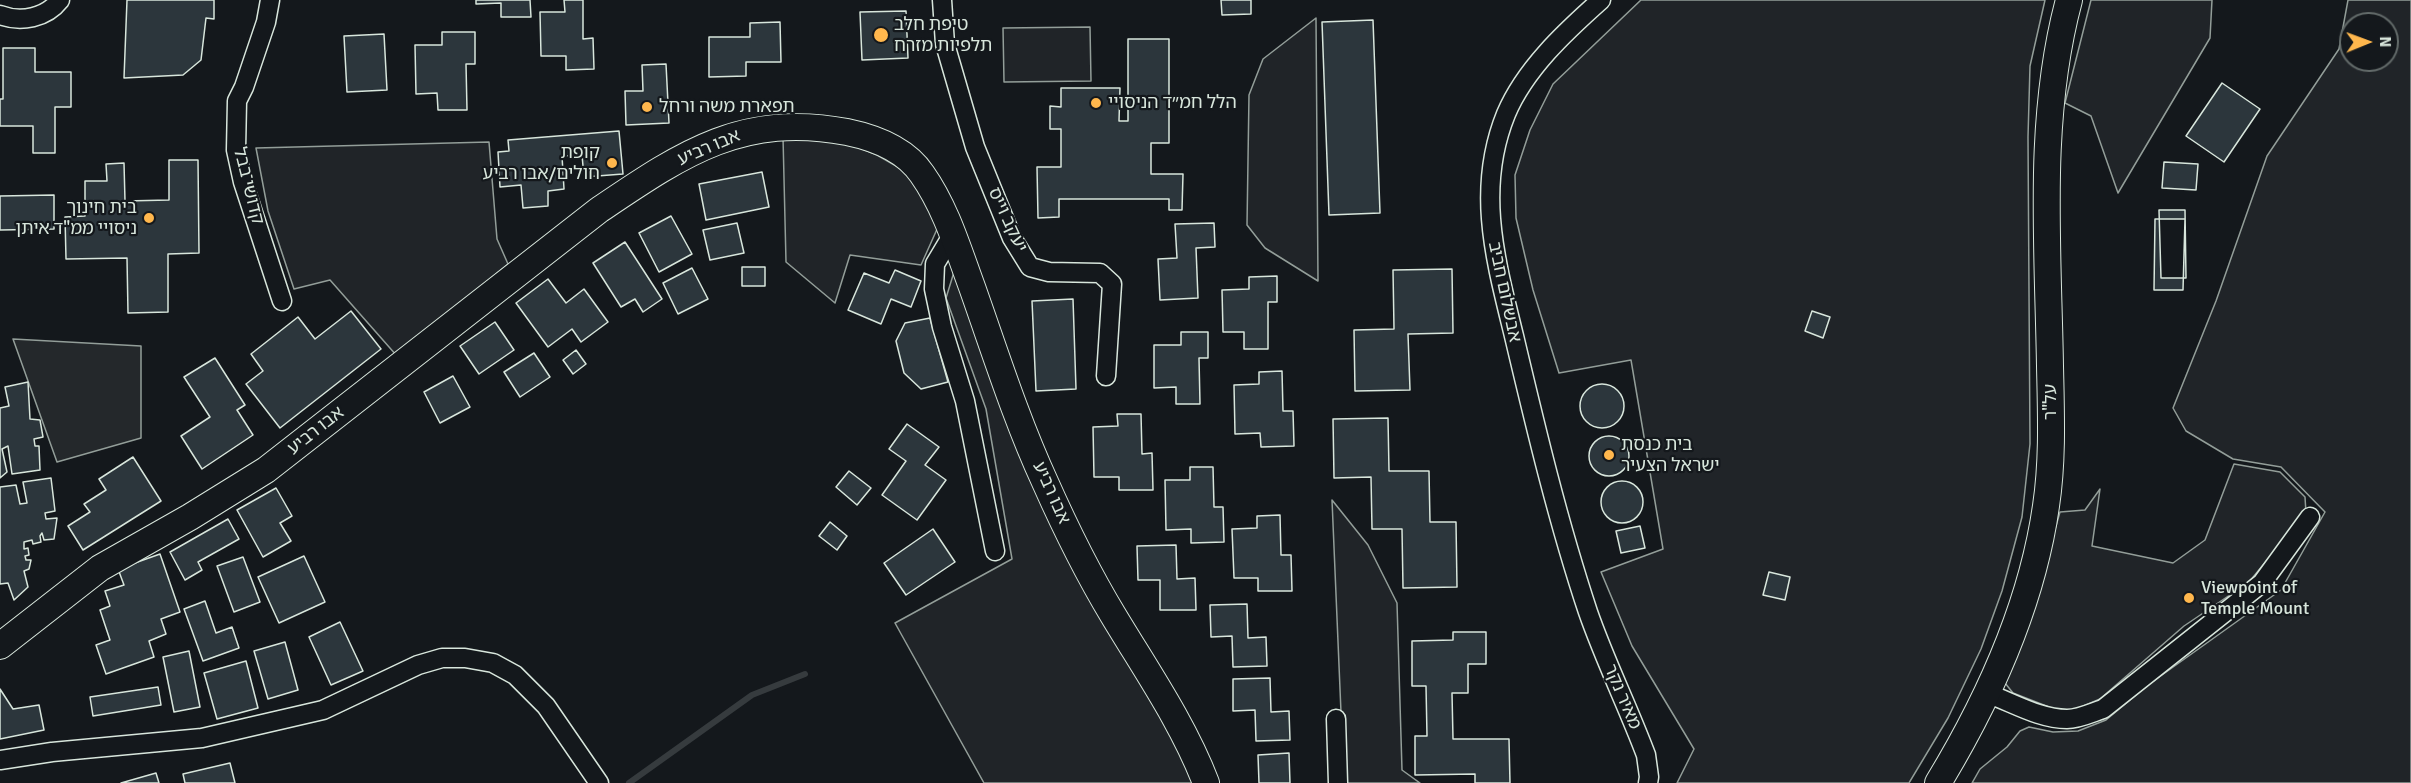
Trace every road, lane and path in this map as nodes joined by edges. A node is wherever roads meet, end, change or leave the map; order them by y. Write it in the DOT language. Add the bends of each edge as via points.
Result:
graph roads {
  1 [pos="60,0"];
  2 [pos="270,0"];
  3 [pos="942,0"];
  4 [pos="1601,0"];
  5 [pos="2069,0"];
  6 [pos="0,15"];
  7 [pos="953,234"];
  8 [pos="282,302"];
  9 [pos="1106,376"];
  10 [pos="2310,517"];
  11 [pos="995,551"];
  12 [pos="1588,612"];
  13 [pos="0,646"];
  14 [pos="1986,693"];
  15 [pos="1336,719"];
  16 [pos="0,760"];
  17 [pos="599,783"];
  18 [pos="1206,783"];
  19 [pos="1338,783"];
  20 [pos="1648,783"];
  21 [pos="1938,783"];
  1 -- 6 [label="street" via="41,15 16,20"];
  2 -- 8 [label="street, קדושי בבל" via="266,22 237,101 236,150"];
  3 -- 9 [label="street, יעקב וייס" via="945,44 975,147 1012,238 1030,267 1049,272 1100,273 1113,284"];
  4 -- 12 [label="street, אבשלום חביב" via="1540,60 1511,105 1498,140 1490,193 1494,254 1502,293 1529,406"];
  5 -- 14 [label="street, על\"ר" via="2054,67 2047,166 2051,400 2047,505 2025,595"];
  7 -- 11 [label="street" via="935,264 934,289 965,401"];
  7 -- 13 [label="street, אבו רביע" via="922,173 910,159 869,137 809,127 772,128 710,143 654,173 599,210 266,470 100,568"];
  7 -- 18 [label="street, אבו רביע" via="1004,379 1070,537 1173,714"];
  10 -- 14 [label="street" via="2262,583 2103,709 2081,717 2052,717"];
  12 -- 20 [label="street, מאיר נקר" via="1646,755"];
  14 -- 21 [label="street, על\"ר"];
  15 -- 19 [label="street"];
  16 -- 17 [label="street" via="202,738 323,710 418,665 442,658 465,658 493,663 515,675 546,706"];
}
